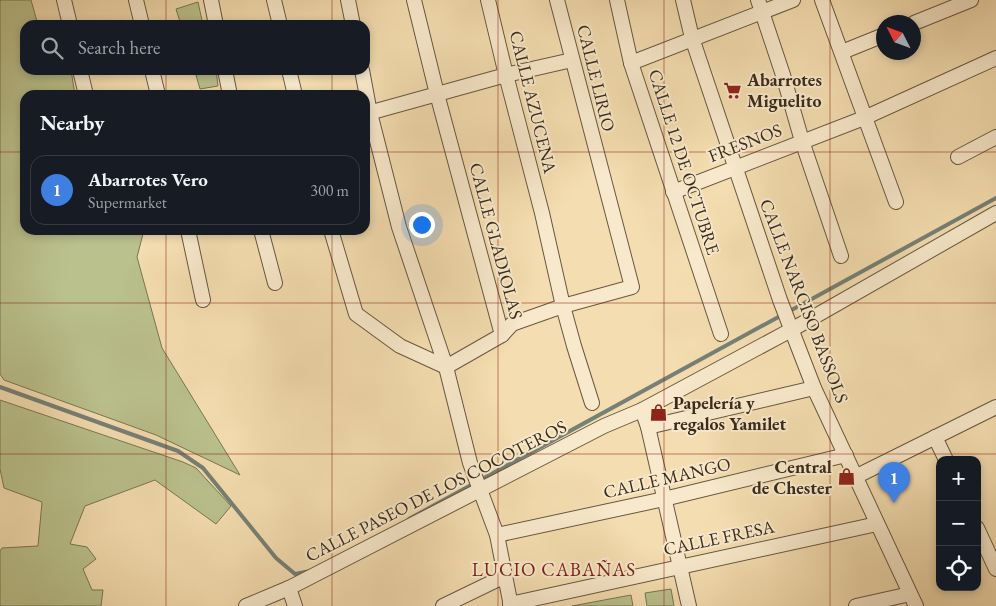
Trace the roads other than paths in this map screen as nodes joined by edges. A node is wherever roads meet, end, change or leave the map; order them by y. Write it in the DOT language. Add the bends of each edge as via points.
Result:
graph roads {
  1 [pos="64,0"];
  2 [pos="136,0"];
  3 [pos="211,0"];
  4 [pos="274,0"];
  5 [pos="348,0"];
  6 [pos="414,0"];
  7 [pos="488,0"];
  8 [pos="557,0"];
  9 [pos="617,0"];
  10 [pos="683,0"];
  11 [pos="793,0"];
  12 [pos="822,0"];
  13 [pos="970,0"];
  14 [pos="760,6"];
  15 [pos="69,20"];
  16 [pos="141,20"];
  17 [pos="215,20"];
  18 [pos="279,20"];
  19 [pos="352,20"];
  20 [pos="921,20"];
  21 [pos="692,38"];
  22 [pos="876,38"];
  23 [pos="842,52"];
  24 [pos="996,58"];
  25 [pos="572,60"];
  26 [pos="631,62"];
  27 [pos="81,75"];
  28 [pos="153,75"];
  29 [pos="226,75"];
  30 [pos="290,75"];
  31 [pos="363,75"];
  32 [pos="506,75"];
  33 [pos="85,90"];
  34 [pos="157,90"];
  35 [pos="229,90"];
  36 [pos="294,90"];
  37 [pos="365,90"];
  38 [pos="436,94"];
  39 [pos="370,113"];
  40 [pos="864,118"];
  41 [pos="370,121"];
  42 [pos="996,137"];
  43 [pos="802,141"];
  44 [pos="958,157"];
  45 [pos="737,166"];
  46 [pos="673,192"];
  47 [pos="896,202"];
  48 [pos="996,214"];
  49 [pos="189,235"];
  50 [pos="262,235"];
  51 [pos="332,235"];
  52 [pos="841,256"];
  53 [pos="275,283"];
  54 [pos="203,300"];
  55 [pos="563,306"];
  56 [pos="790,326"];
  57 [pos="502,334"];
  58 [pos="720,334"];
  59 [pos="446,367"];
  60 [pos="814,388"];
  61 [pos="592,403"];
  62 [pos="996,407"];
  63 [pos="642,410"];
  64 [pos="648,427"];
  65 [pos="935,437"];
  66 [pos="846,455"];
  67 [pos="944,456"];
  68 [pos="855,477"];
  69 [pos="479,485"];
  70 [pos="664,498"];
  71 [pos="877,524"];
  72 [pos="497,535"];
  73 [pos="981,537"];
  74 [pos="680,566"];
  75 [pos="996,569"];
  76 [pos="505,576"];
  77 [pos="289,588"];
  78 [pos="913,600"];
  79 [pos="510,605"];
  80 [pos="246,606"];
  81 [pos="295,606"];
  82 [pos="443,606"];
  83 [pos="688,606"];
  84 [pos="856,606"];
  1 -- 15 [label="street"];
  2 -- 16 [label="street"];
  3 -- 17 [label="street"];
  4 -- 18 [label="street"];
  5 -- 19 [label="street"];
  6 -- 38 [label="street, CALLE GLADIOLAS"];
  7 -- 32 [label="street, CALLE AZUCENA"];
  8 -- 25 [label="street, CALLE LIRIO"];
  9 -- 26 [label="street, CALLE 12 DE OCTUBRE"];
  10 -- 21 [label="street, CALLE NARCISO BASSOLS"];
  11 -- 14 [label="street"];
  12 -- 23 [label="street"];
  13 -- 20 [label="street"];
  14 -- 21 [label="street"];
  14 -- 43 [label="street"];
  21 -- 26 [label="street"];
  21 -- 45 [label="street, CALLE NARCISO BASSOLS"];
  22 -- 23 [label="street"];
  23 -- 40 [label="street"];
  24 -- 40 [label="street, FRESNOS"];
  25 -- 32 [label="street"];
  25 -- 55 [label="street, CALLE LIRIO" via="632,287"];
  26 -- 46 [label="street, CALLE 12 DE OCTUBRE"];
  27 -- 33 [label="street"];
  28 -- 34 [label="street"];
  29 -- 35 [label="street"];
  30 -- 36 [label="street"];
  31 -- 37 [label="street"];
  32 -- 38 [label="street"];
  32 -- 55 [label="street, CALLE AZUCENA"];
  38 -- 39 [label="street"];
  38 -- 57 [label="street, CALLE GLADIOLAS"];
  40 -- 43 [label="street, FRESNOS"];
  40 -- 47 [label="street"];
  41 -- 59 [label="street" via="399,227"];
  42 -- 44 [label="street"];
  43 -- 45 [label="street, FRESNOS"];
  43 -- 52 [label="street"];
  45 -- 46 [label="street, FRESNOS"];
  45 -- 56 [label="street, CALLE NARCISO BASSOLS"];
  46 -- 58 [label="street, CALLE 12 DE OCTUBRE"];
  48 -- 56 [label="street"];
  49 -- 54 [label="street"];
  50 -- 53 [label="street"];
  51 -- 59 [label="street" via="356,314 400,346"];
  55 -- 57 [label="street" via="512,324"];
  55 -- 61 [label="street, CALLE AZUCENA"];
  56 -- 60 [label="street, CALLE NARCISO BASSOLS"];
  56 -- 63 [label="street"];
  57 -- 59 [label="street, CALLE GLADIOLAS"];
  59 -- 69 [label="street"];
  60 -- 64 [label="street"];
  60 -- 66 [label="street, CALLE NARCISO BASSOLS"];
  62 -- 65 [label="street"];
  63 -- 64 [label="street"];
  63 -- 69 [label="street, CALLE PASEO DE LOS COCOTEROS"];
  64 -- 70 [label="street"];
  65 -- 67 [label="street"];
  65 -- 68 [label="street"];
  66 -- 68 [label="street, CALLE NARCISO BASSOLS"];
  66 -- 70 [label="street, CALLE MANGO"];
  68 -- 71 [label="street, CALLE NARCISO BASSOLS"];
  69 -- 72 [label="street"];
  69 -- 77 [label="street, CALLE PASEO DE LOS COCOTEROS"];
  70 -- 72 [label="street, CALLE MANGO"];
  70 -- 74 [label="street"];
  71 -- 74 [label="street, CALLE FRESA"];
  71 -- 78 [label="street, CALLE NARCISO BASSOLS"];
  72 -- 76 [label="street"];
  73 -- 75 [label="street"];
  74 -- 79 [label="street, CALLE FRESA"];
  74 -- 83 [label="street"];
  76 -- 79 [label="street"];
  76 -- 82 [label="street"];
  77 -- 80 [label="street, CALLE PASEO DE LOS COCOTEROS"];
  77 -- 81 [label="street"];
  78 -- 84 [label="street"];
}
